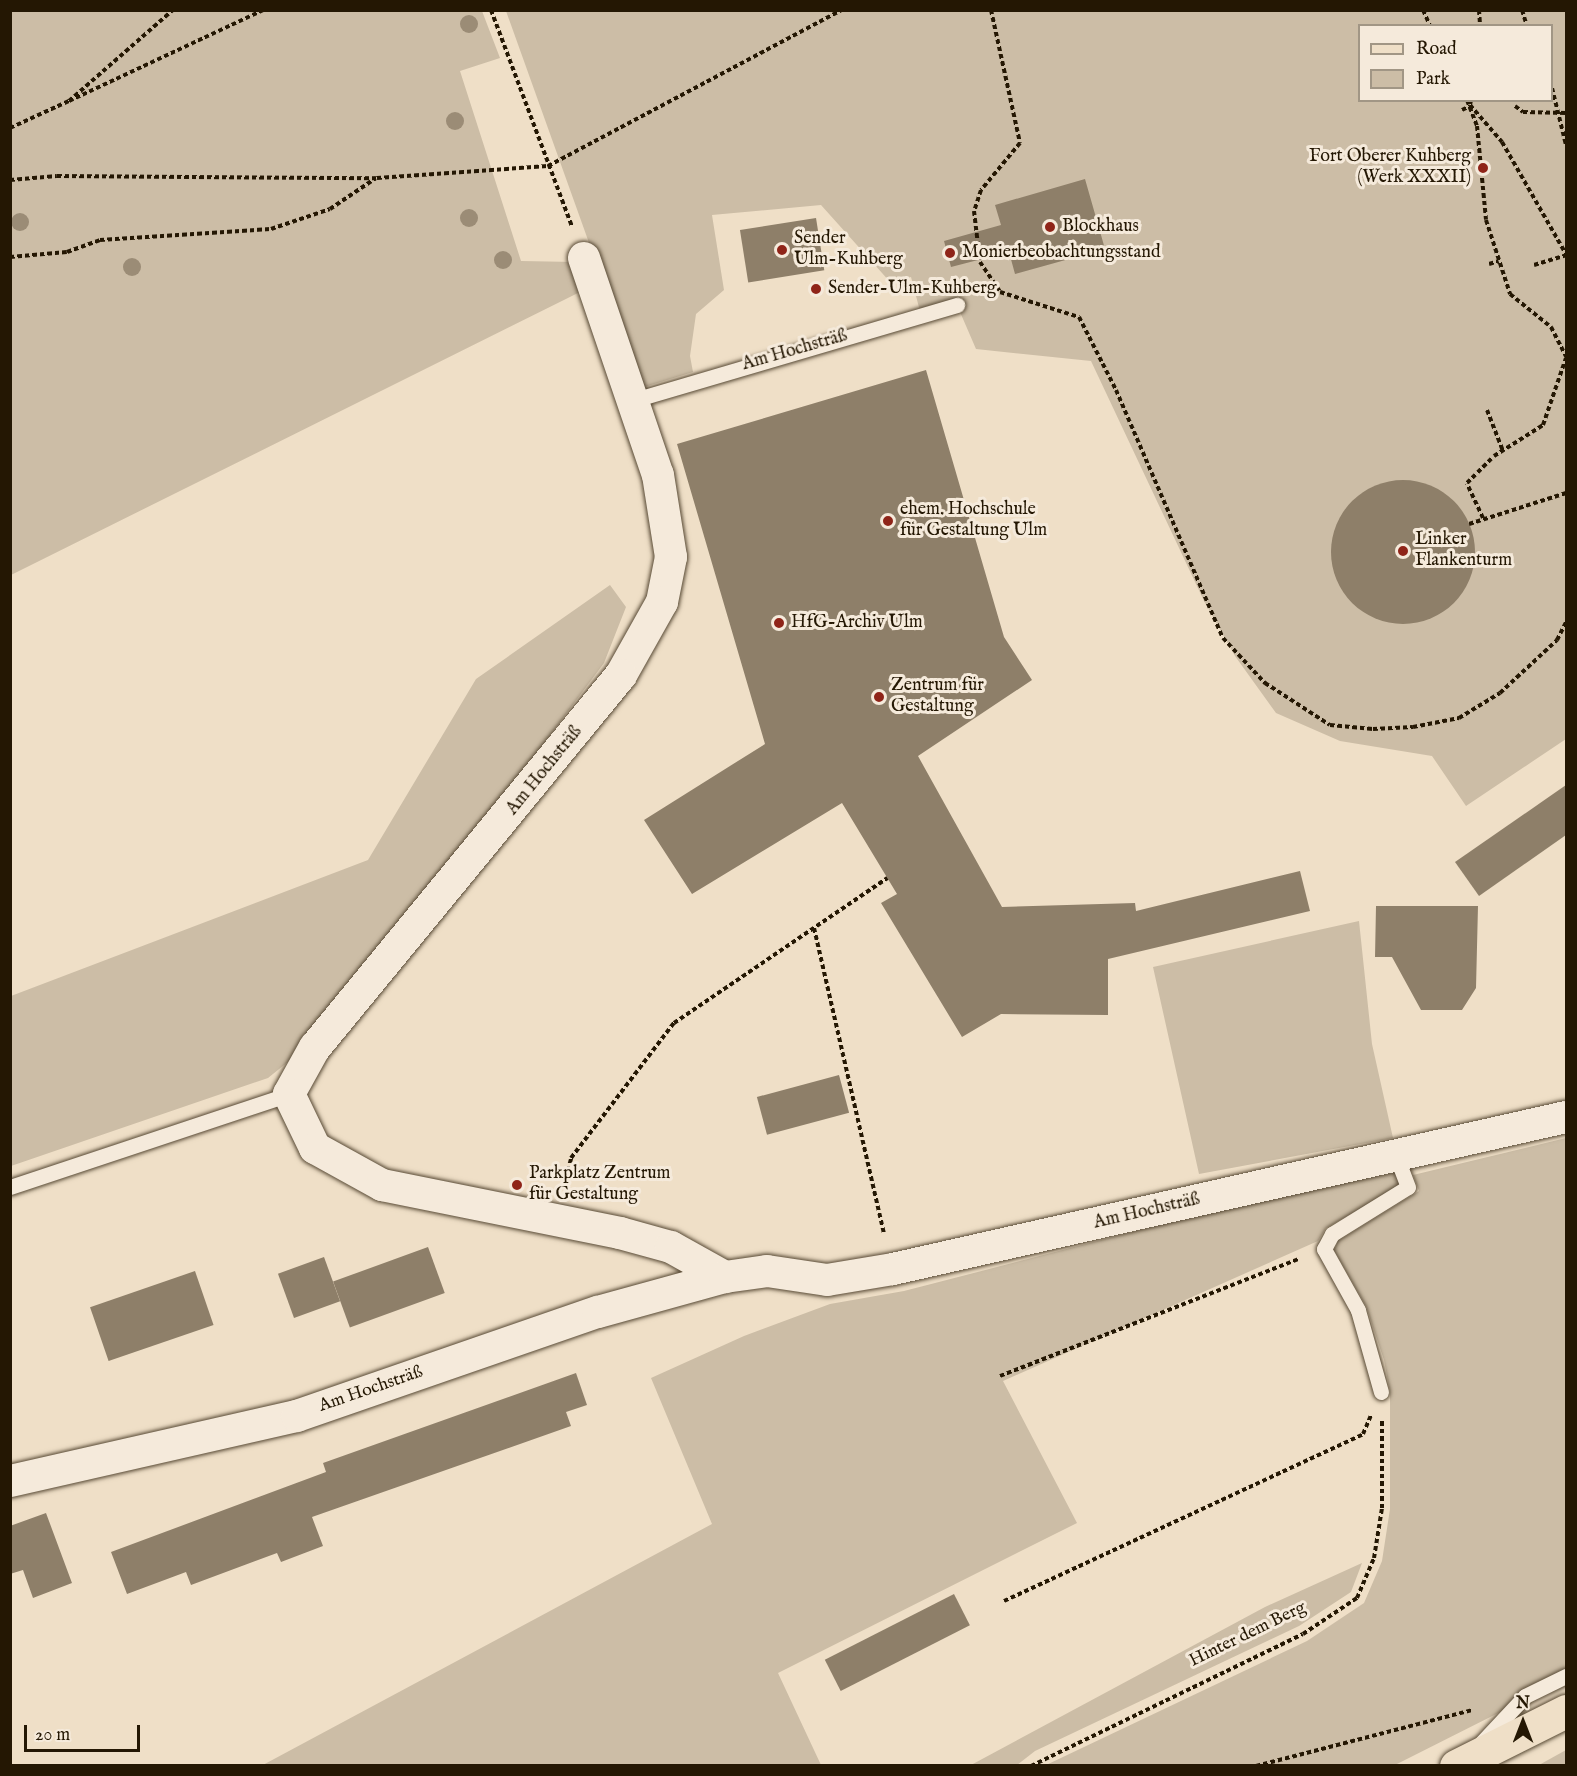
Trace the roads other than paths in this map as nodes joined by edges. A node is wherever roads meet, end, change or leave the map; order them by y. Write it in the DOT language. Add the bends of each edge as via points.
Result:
graph roads {
  1 [pos="584,258"];
  2 [pos="957,305"];
  3 [pos="634,400"];
  4 [pos="289,1094"];
  5 [pos="1566,1117"];
  6 [pos="1397,1158"];
  7 [pos="10,1187"];
  8 [pos="725,1276"];
  9 [pos="1381,1392"];
  10 [pos="10,1481"];
  11 [pos="1566,1676"];
  12 [pos="1566,1711"];
  13 [pos="1459,1764"];
  1 -- 3 [label="street, Am Hochsträß"];
  2 -- 3 [label="lane, Am Hochsträß"];
  3 -- 4 [label="street, Am Hochsträß" via="658,475 671,557 662,602 621,675 315,1047"];
  4 -- 7 [label="lane"];
  4 -- 8 [label="street" via="315,1148 382,1185 671,1247"];
  5 -- 6 [label="street, Am Hochsträß"];
  6 -- 8 [label="street, Am Hochsträß" via="893,1269 827,1280 767,1271"];
  6 -- 9 [label="lane" via="1408,1187 1332,1234 1324,1249 1358,1310"];
  8 -- 10 [label="street, Am Hochsträß" via="598,1312 297,1416"];
  11 -- 13 [label="lane" via="1525,1696"];
  12 -- 13 [label="main road"];
}
